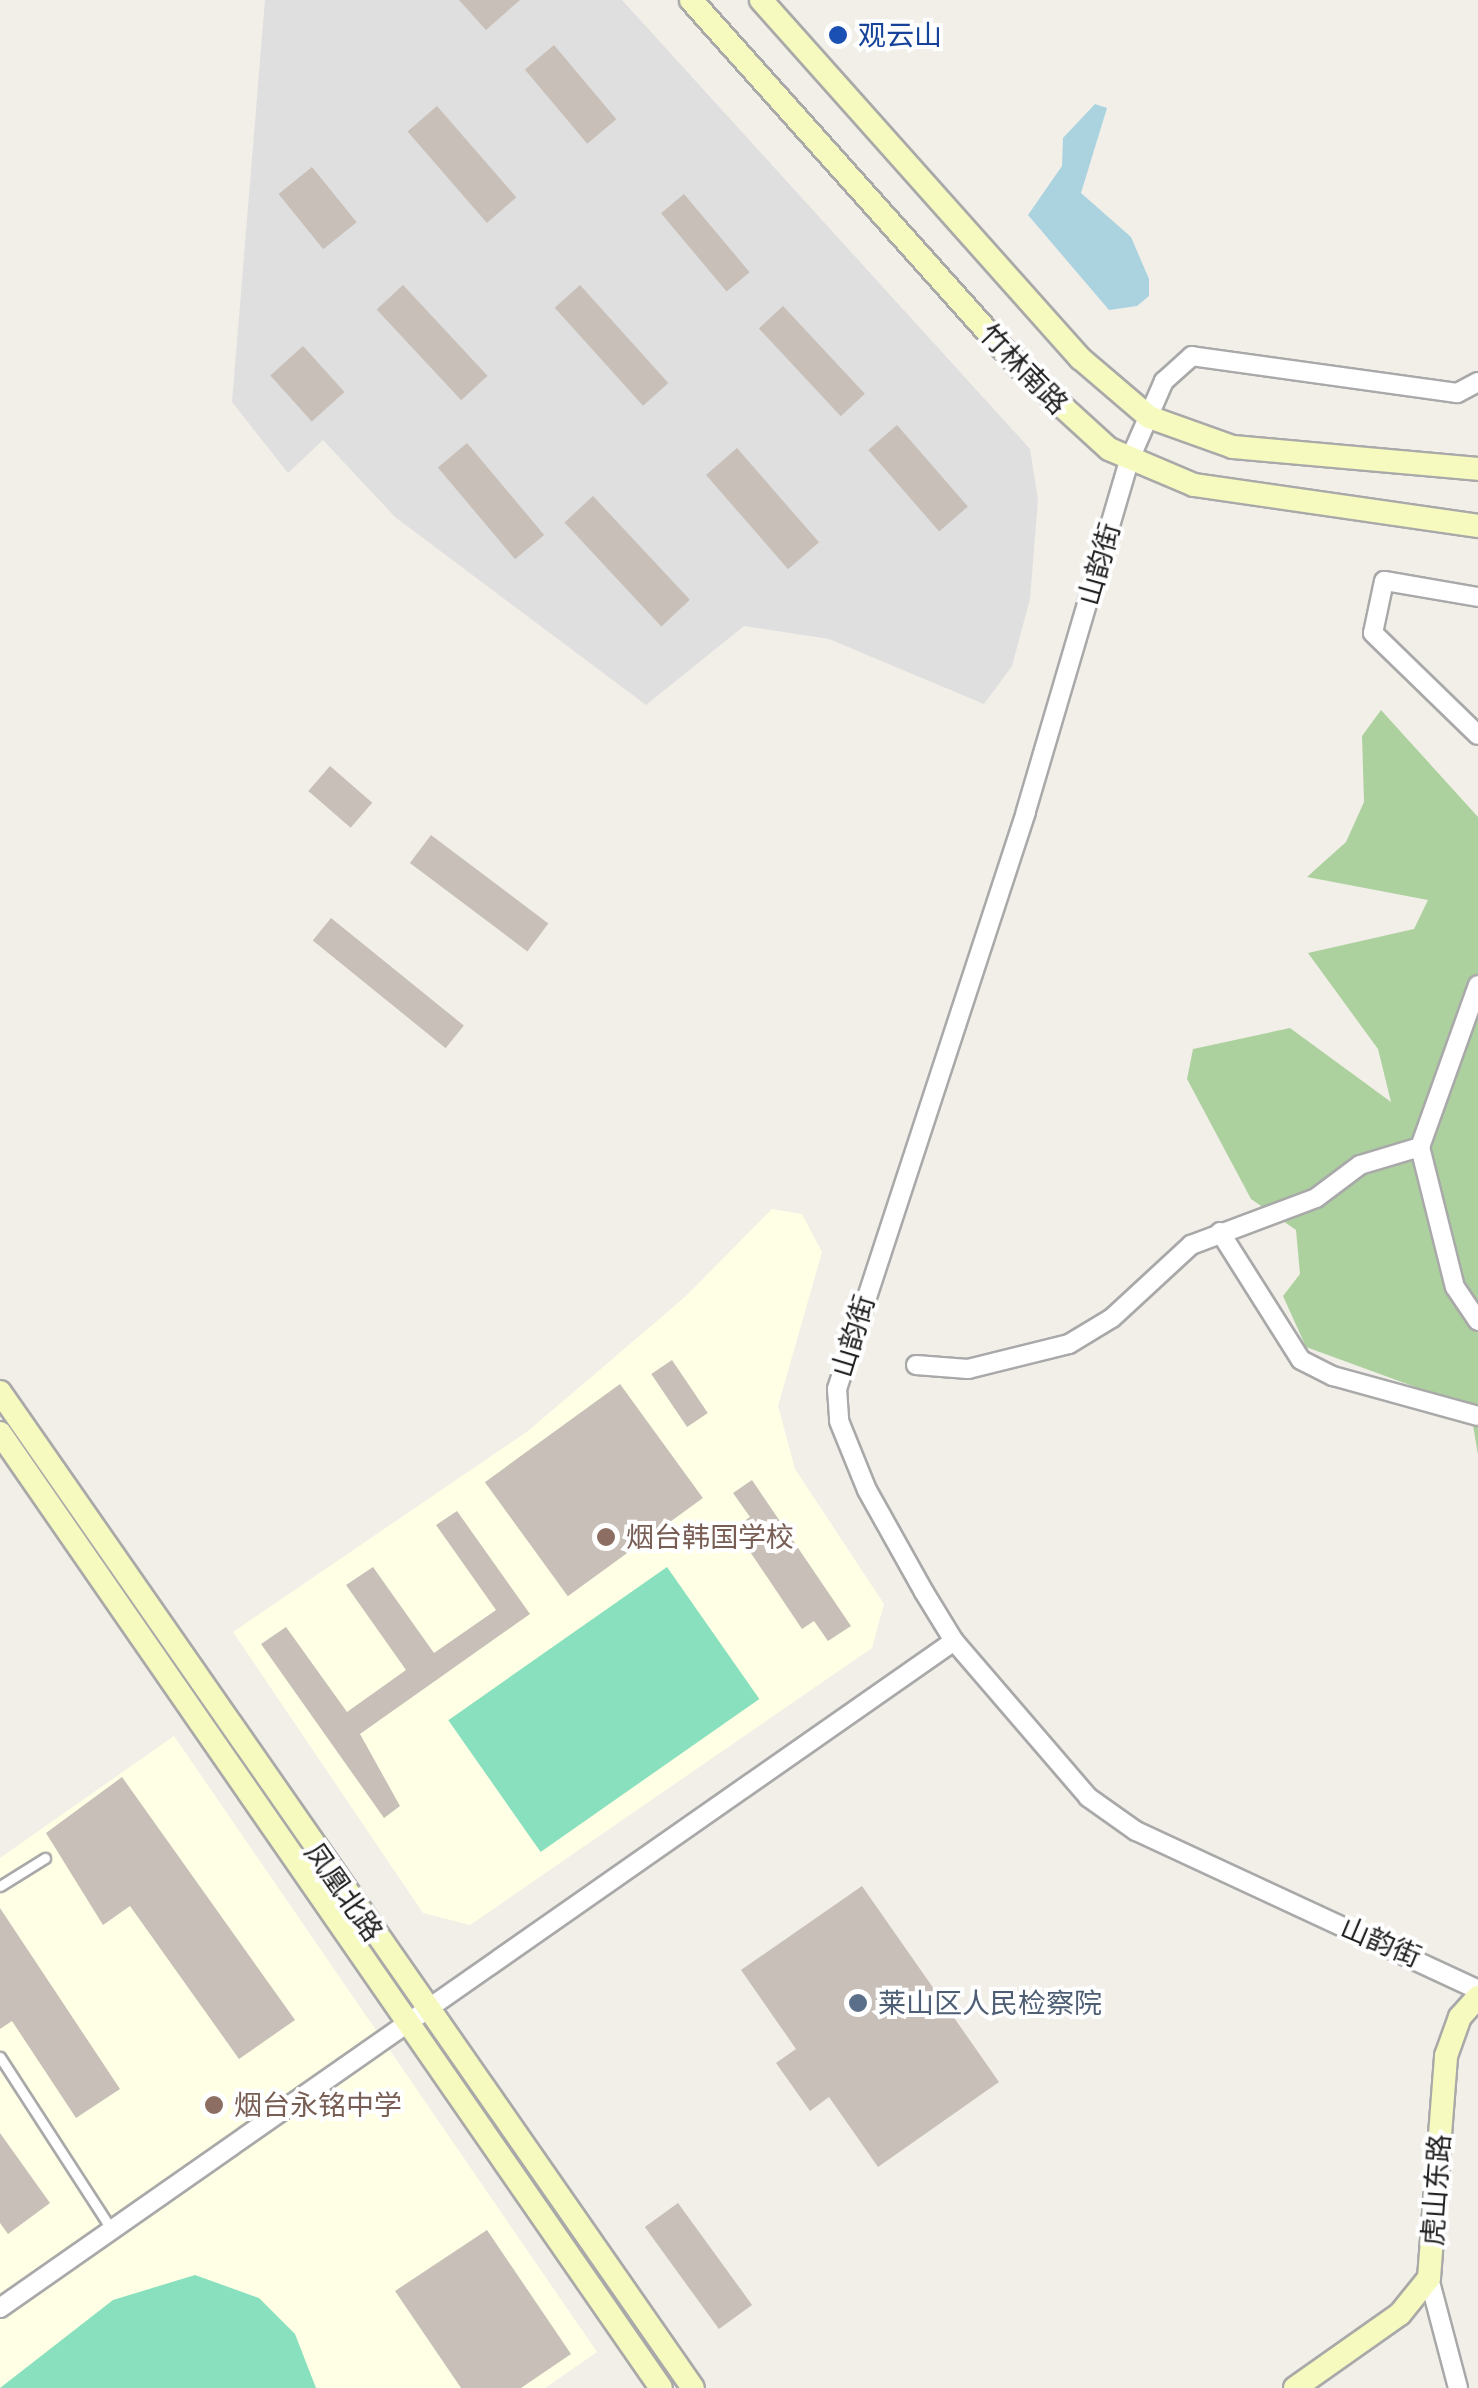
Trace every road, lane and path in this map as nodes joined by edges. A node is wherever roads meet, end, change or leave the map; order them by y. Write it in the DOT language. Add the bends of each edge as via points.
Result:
graph roads {
  1 [pos="692,0"];
  2 [pos="761,0"];
  3 [pos="1478,382"];
  4 [pos="1149,416"];
  5 [pos="1129,460"];
  6 [pos="1478,470"];
  7 [pos="1478,526"];
  8 [pos="1478,598"];
  9 [pos="1478,734"];
  10 [pos="1478,985"];
  11 [pos="1420,1147"];
  12 [pos="1220,1232"];
  13 [pos="1478,1321"];
  14 [pos="916,1365"];
  15 [pos="0,1392"];
  16 [pos="1478,1416"];
  17 [pos="0,1432"];
  18 [pos="954,1641"];
  19 [pos="44,1858"];
  20 [pos="0,1886"];
  21 [pos="1478,1994"];
  22 [pos="426,2011"];
  23 [pos="404,2026"];
  24 [pos="0,2057"];
  25 [pos="112,2230"];
  26 [pos="1429,2278"];
  27 [pos="0,2308"];
  28 [pos="662,2388"];
  29 [pos="693,2388"];
  30 [pos="1295,2388"];
  31 [pos="1458,2388"];
  1 -- 5 [label="street, 竹林南路" via="1018,366 1090,435"];
  2 -- 4 [label="street, 竹林南路" via="1080,358"];
  3 -- 4 [label="street, 山韵街" via="1457,393 1192,356 1164,381"];
  4 -- 5 [label="street, 山韵街"];
  4 -- 6 [label="street, 竹林南路" via="1233,448"];
  5 -- 7 [label="street, 竹林南路" via="1194,485"];
  5 -- 18 [label="street, 山韵街" via="1026,812 837,1389 839,1421 867,1490"];
  8 -- 9 [label="street" via="1384,581 1373,633"];
  10 -- 11 [label="street"];
  11 -- 12 [label="street" via="1360,1165 1316,1198"];
  11 -- 13 [label="street" via="1455,1287"];
  12 -- 14 [label="street" via="1191,1244 1112,1318 1069,1344 968,1370"];
  12 -- 16 [label="street" via="1301,1360 1334,1376"];
  15 -- 22 [label="street, 凤凰北路"];
  17 -- 23 [label="street, 凤凰北路"];
  18 -- 21 [label="street, 山韵街" via="1088,1797 1136,1830"];
  18 -- 22 [label="street"];
  19 -- 20 [label="lane"];
  21 -- 26 [label="street, 虎山东路" via="1460,2016 1446,2056"];
  22 -- 23 [label="street"];
  22 -- 29 [label="street, 凤凰北路"];
  23 -- 25 [label="street"];
  23 -- 28 [label="street, 凤凰北路"];
  24 -- 25 [label="lane"];
  25 -- 27 [label="street"];
  26 -- 30 [label="street, 虎山东路" via="1400,2314"];
  26 -- 31 [label="street"];
}
